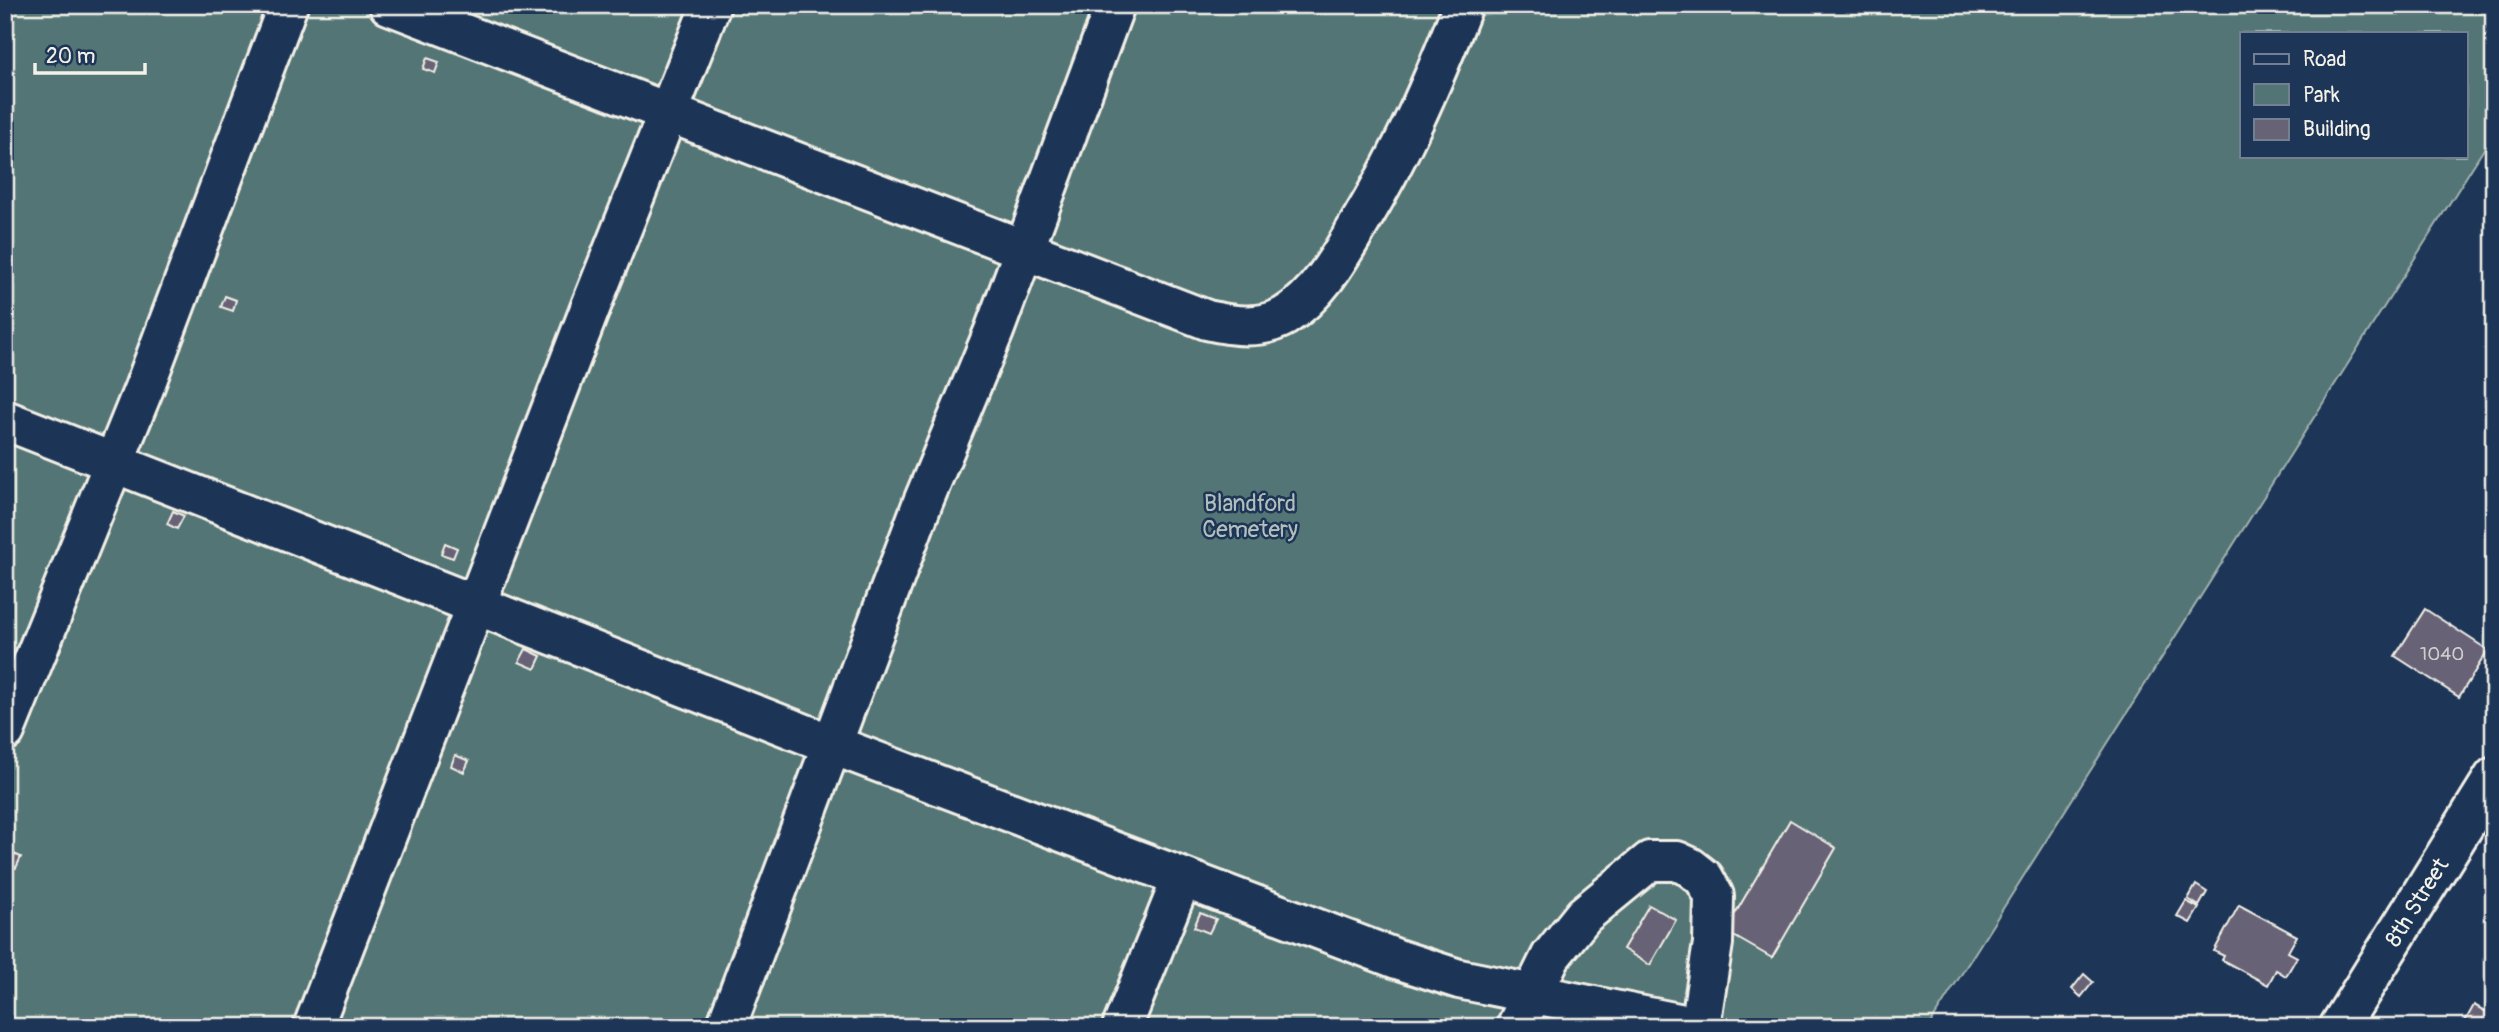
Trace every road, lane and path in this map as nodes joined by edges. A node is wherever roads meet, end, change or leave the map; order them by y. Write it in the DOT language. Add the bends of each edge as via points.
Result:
graph roads {
  1 [pos="288,5"];
  2 [pos="389,5"];
  3 [pos="710,5"];
  4 [pos="1115,5"];
  5 [pos="1463,5"];
  6 [pos="668,113"];
  7 [pos="1024,251"];
  8 [pos="5,420"];
  9 [pos="113,462"];
  10 [pos="476,604"];
  11 [pos="5,731"];
  12 [pos="833,745"];
  13 [pos="2494,777"];
  14 [pos="1182,878"];
  15 [pos="1523,1010"];
  16 [pos="313,1027"];
  17 [pos="726,1027"];
  18 [pos="1122,1027"];
  19 [pos="1699,1027"];
  20 [pos="2339,1027"];
  1 -- 9 [label="street"];
  2 -- 6 [label="street"];
  3 -- 6 [label="street"];
  4 -- 7 [label="street"];
  5 -- 7 [label="street" via="1426,101 1391,170 1342,253 1308,299 1283,317 1260,326 1207,320"];
  6 -- 7 [label="street"];
  6 -- 10 [label="street"];
  7 -- 12 [label="street" via="923,502"];
  8 -- 9 [label="street"];
  9 -- 10 [label="street"];
  9 -- 11 [label="street"];
  10 -- 12 [label="street"];
  10 -- 16 [label="street"];
  12 -- 14 [label="street"];
  12 -- 17 [label="street"];
  13 -- 20 [label="street, 8th Street"];
  14 -- 15 [label="street" via="1459,979"];
  14 -- 18 [label="street"];
  15 -- 19 [label="street"];
  15 -- 19 [label="street" via="1551,956 1584,915 1650,861 1676,861 1704,878 1714,896 1713,943"];
}
